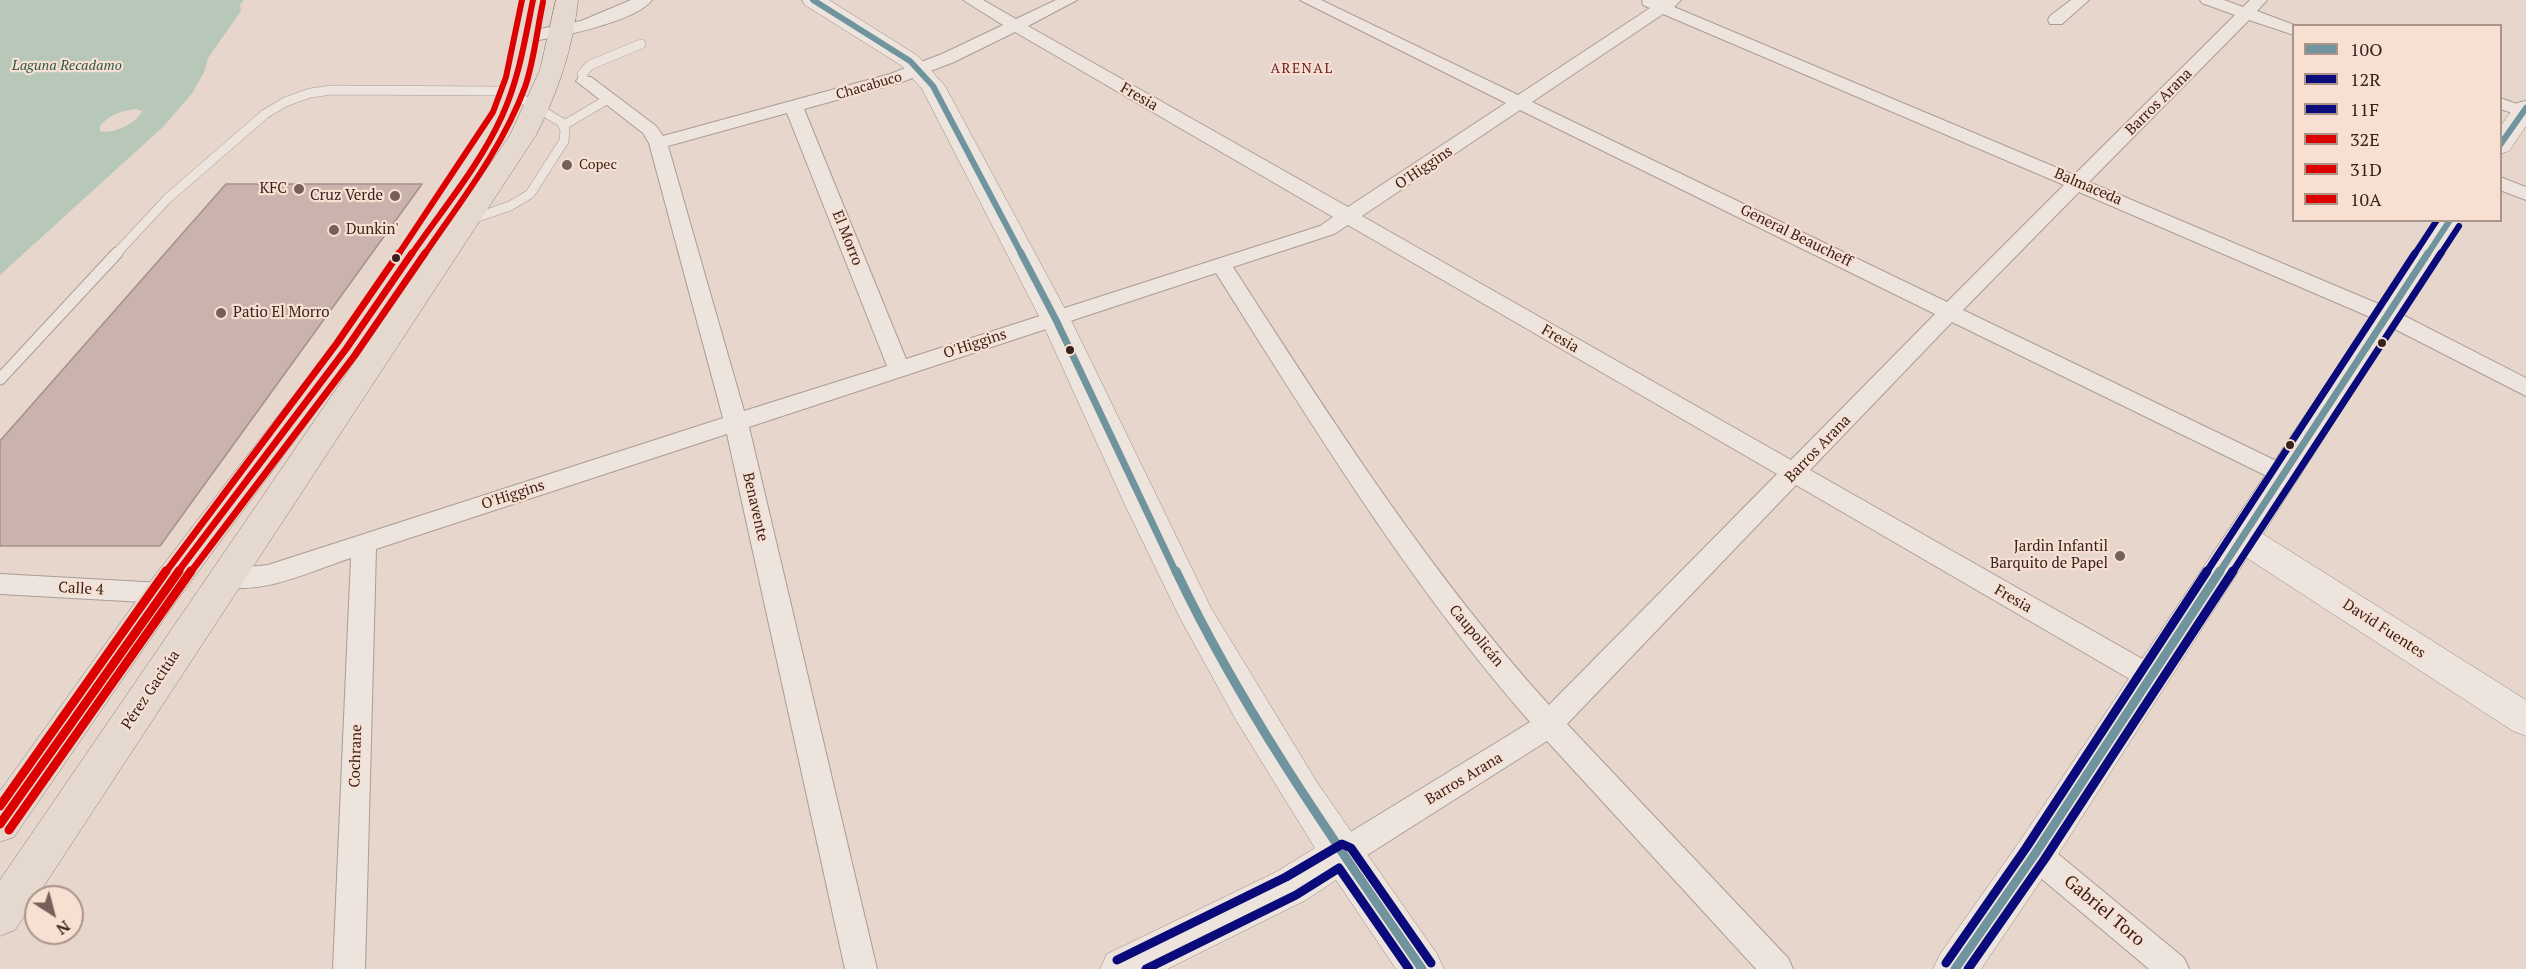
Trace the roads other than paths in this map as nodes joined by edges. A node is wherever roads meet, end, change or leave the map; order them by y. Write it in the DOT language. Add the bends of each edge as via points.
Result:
graph roads {
  1 [pos="532,0"];
  2 [pos="567,0"];
  3 [pos="644,0"];
  4 [pos="813,0"];
  5 [pos="971,0"];
  6 [pos="1069,0"];
  7 [pos="1308,0"];
  8 [pos="1644,0"];
  9 [pos="2081,0"];
  10 [pos="2208,0"];
  11 [pos="1667,4"];
  12 [pos="2253,7"];
  13 [pos="2056,20"];
  14 [pos="1015,26"];
  15 [pos="2292,29"];
  16 [pos="563,33"];
  17 [pos="526,37"];
  18 [pos="641,44"];
  19 [pos="920,70"];
  20 [pos="585,81"];
  21 [pos="512,93"];
  22 [pos="608,99"];
  23 [pos="1521,103"];
  24 [pos="538,107"];
  25 [pos="794,107"];
  26 [pos="2519,109"];
  27 [pos="564,125"];
  28 [pos="2502,142"];
  29 [pos="658,143"];
  30 [pos="2078,183"];
  31 [pos="2502,184"];
  32 [pos="2526,194"];
  33 [pos="1349,218"];
  34 [pos="465,222"];
  35 [pos="2449,222"];
  36 [pos="1222,266"];
  37 [pos="1950,311"];
  38 [pos="2385,315"];
  39 [pos="1056,319"];
  40 [pos="899,369"];
  41 [pos="0,379"];
  42 [pos="2526,388"];
  43 [pos="736,422"];
  44 [pos="1795,473"];
  45 [pos="2283,474"];
  46 [pos="2242,538"];
  47 [pos="364,544"];
  48 [pos="226,577"];
  49 [pos="0,584"];
  50 [pos="162,593"];
  51 [pos="2150,677"];
  52 [pos="2526,720"];
  53 [pos="1550,723"];
  54 [pos="0,824"];
  55 [pos="1342,854"];
  56 [pos="2035,854"];
  57 [pos="0,916"];
  58 [pos="349,969"];
  59 [pos="861,969"];
  60 [pos="1122,969"];
  61 [pos="1422,969"];
  62 [pos="1777,969"];
  63 [pos="1955,969"];
  64 [pos="2173,969"];
  1 -- 17 [label="main road"];
  2 -- 16 [label="main road, Pérez Gacitúa"];
  3 -- 16 [label="street" via="597,23"];
  4 -- 19 [label="main road"];
  5 -- 14 [label="street, Fresia"];
  6 -- 14 [label="street, Chacabuco"];
  7 -- 23 [label="street, General Beaucheff"];
  8 -- 11 [label="street, Balmaceda"];
  9 -- 13 [label="street"];
  10 -- 12 [label="street"];
  11 -- 23 [label="street, O'Higgins"];
  11 -- 30 [label="street, Balmaceda"];
  12 -- 15 [label="street"];
  12 -- 30 [label="street, Barros Arana"];
  14 -- 19 [label="street, Chacabuco"];
  14 -- 33 [label="street, Fresia"];
  16 -- 17 [label="street"];
  16 -- 24 [label="main road, Pérez Gacitúa"];
  17 -- 21 [label="main road"];
  18 -- 20 [label="lane" via="590,65 582,74"];
  19 -- 25 [label="street, Chacabuco"];
  19 -- 39 [label="main road" via="933,86"];
  20 -- 22 [label="street, Benavente"];
  21 -- 24 [label="lane"];
  21 -- 41 [label="lane" via="332,90 285,102 265,114 167,199"];
  21 -- 50 [label="main road" via="477,159 346,350"];
  22 -- 27 [label="lane"];
  22 -- 29 [label="street, Benavente" via="650,130"];
  23 -- 33 [label="street, O'Higgins"];
  23 -- 37 [label="street, General Beaucheff"];
  24 -- 27 [label="lane"];
  24 -- 34 [label="main road, Pérez Gacitúa"];
  25 -- 29 [label="street, Chacabuco"];
  25 -- 40 [label="street, El Morro"];
  26 -- 28 [label="main road"];
  27 -- 34 [label="lane" via="564,141 530,194 510,206"];
  29 -- 43 [label="street, Benavente"];
  30 -- 37 [label="street, Barros Arana"];
  30 -- 38 [label="street, Balmaceda"];
  31 -- 32 [label="street"];
  33 -- 36 [label="street, O'Higgins" via="1327,230"];
  33 -- 44 [label="street, Fresia"];
  34 -- 48 [label="main road, Pérez Gacitúa"];
  35 -- 38 [label="main road"];
  36 -- 39 [label="street, O'Higgins"];
  36 -- 53 [label="street, Caupolicán" via="1381,513 1454,610"];
  37 -- 44 [label="street, Barros Arana"];
  37 -- 45 [label="street, General Beaucheff"];
  38 -- 42 [label="street, Balmaceda"];
  38 -- 45 [label="main road"];
  39 -- 40 [label="street, O'Higgins"];
  39 -- 55 [label="main road" via="1150,524 1198,618 1256,719"];
  40 -- 43 [label="street, O'Higgins"];
  43 -- 47 [label="street, O'Higgins"];
  43 -- 59 [label="street, Benavente"];
  44 -- 51 [label="street, Fresia"];
  44 -- 53 [label="street, Barros Arana"];
  45 -- 46 [label="main road"];
  46 -- 51 [label="main road"];
  46 -- 52 [label="main road, David Fuentes"];
  47 -- 48 [label="street, O'Higgins" via="268,575"];
  47 -- 58 [label="street, Cochrane"];
  48 -- 57 [label="main road, Pérez Gacitúa"];
  49 -- 50 [label="street, Calle 4"];
  50 -- 54 [label="main road"];
  51 -- 56 [label="main road"];
  53 -- 55 [label="street, Barros Arana"];
  53 -- 62 [label="street, Caupolicán"];
  55 -- 60 [label="main road" via="1291,886"];
  55 -- 61 [label="main road"];
  56 -- 63 [label="main road"];
  56 -- 64 [label="street, Gabriel Toro"];
}
